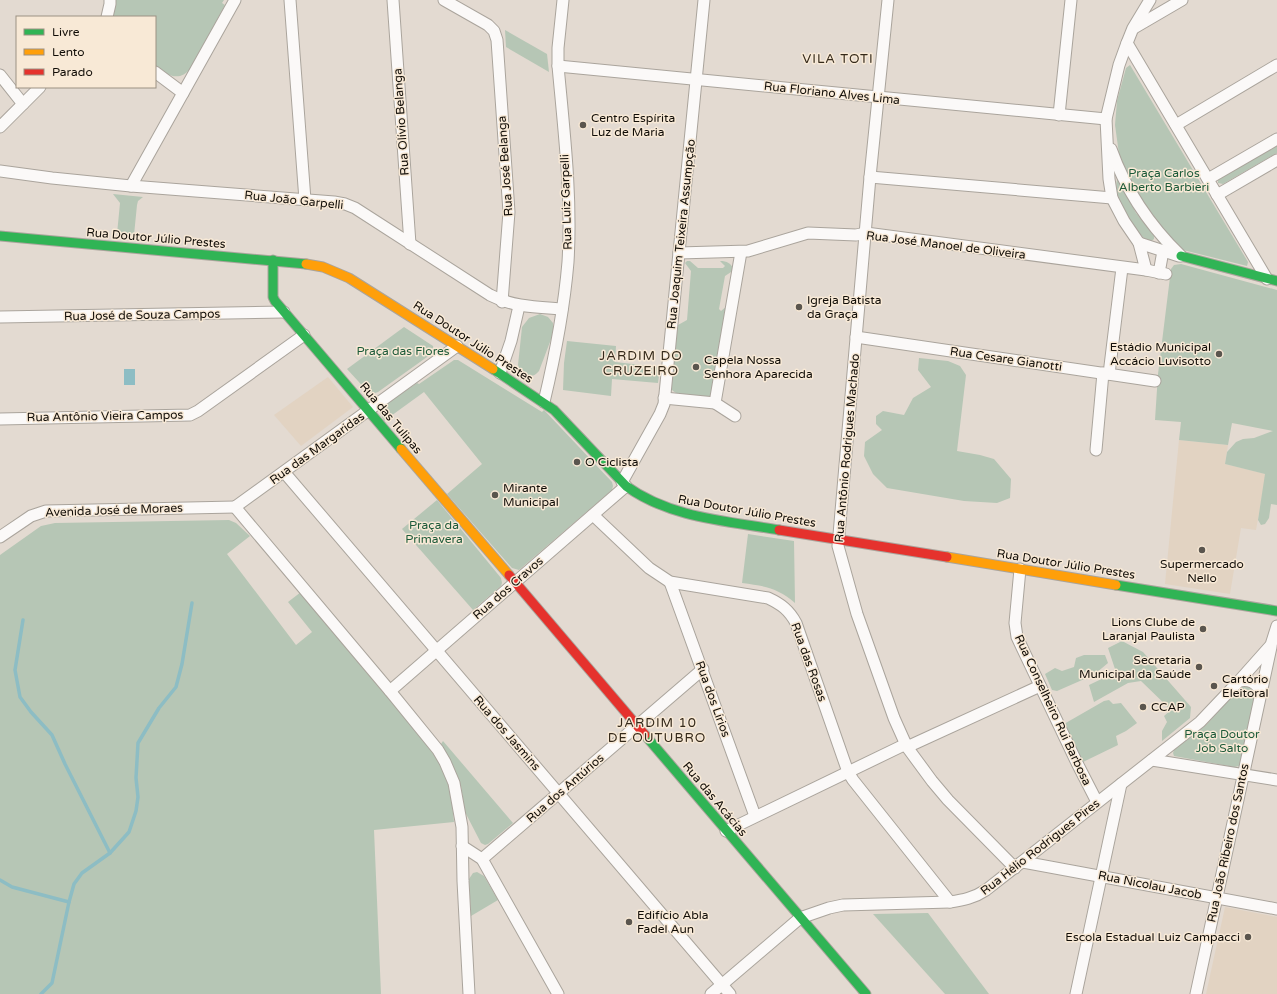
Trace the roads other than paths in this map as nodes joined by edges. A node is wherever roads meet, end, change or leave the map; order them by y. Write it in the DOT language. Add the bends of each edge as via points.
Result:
graph roads {
  1 [pos="110,0"];
  2 [pos="235,0"];
  3 [pos="290,0"];
  4 [pos="393,0"];
  5 [pos="444,0"];
  6 [pos="563,0"];
  7 [pos="704,0"];
  8 [pos="888,0"];
  9 [pos="1071,0"];
  10 [pos="1150,0"];
  11 [pos="1182,0"];
  12 [pos="107,16"];
  13 [pos="1134,28"];
  14 [pos="1127,43"];
  15 [pos="1277,65"];
  16 [pos="558,66"];
  17 [pos="156,73"];
  18 [pos="0,74"];
  19 [pos="696,79"];
  20 [pos="39,88"];
  21 [pos="183,93"];
  22 [pos="878,97"];
  23 [pos="23,104"];
  24 [pos="1059,115"];
  25 [pos="1106,119"];
  26 [pos="1176,125"];
  27 [pos="0,127"];
  28 [pos="1277,139"];
  29 [pos="1108,141"];
  30 [pos="1277,160"];
  31 [pos="0,171"];
  32 [pos="870,177"];
  33 [pos="1208,179"];
  34 [pos="131,186"];
  35 [pos="1217,195"];
  36 [pos="1112,198"];
  37 [pos="305,200"];
  38 [pos="866,233"];
  39 [pos="0,236"];
  40 [pos="1139,243"];
  41 [pos="410,244"];
  42 [pos="1163,251"];
  43 [pos="741,252"];
  44 [pos="679,253"];
  45 [pos="1181,256"];
  46 [pos="273,260"];
  47 [pos="1122,268"];
  48 [pos="1146,270"];
  49 [pos="1273,279"];
  50 [pos="272,297"];
  51 [pos="502,302"];
  52 [pos="520,306"];
  53 [pos="562,309"];
  54 [pos="284,312"];
  55 [pos="263,313"];
  56 [pos="0,317"];
  57 [pos="304,335"];
  58 [pos="856,338"];
  59 [pos="457,346"];
  60 [pos="500,373"];
  61 [pos="1106,374"];
  62 [pos="1155,381"];
  63 [pos="664,398"];
  64 [pos="544,402"];
  65 [pos="715,404"];
  66 [pos="368,410"];
  67 [pos="735,416"];
  68 [pos="0,419"];
  69 [pos="1096,450"];
  70 [pos="284,472"];
  71 [pos="624,484"];
  72 [pos="235,507"];
  73 [pos="593,515"];
  74 [pos="1,535"];
  75 [pos="838,539"];
  76 [pos="1020,569"];
  77 [pos="515,582"];
  78 [pos="670,582"];
  79 [pos="1277,611"];
  80 [pos="1277,626"];
  81 [pos="1271,644"];
  82 [pos="436,650"];
  83 [pos="702,669"];
  84 [pos="1239,681"];
  85 [pos="1040,686"];
  86 [pos="390,691"];
  87 [pos="1261,692"];
  88 [pos="637,726"];
  89 [pos="907,745"];
  90 [pos="1152,760"];
  91 [pos="848,772"];
  92 [pos="1243,774"];
  93 [pos="1277,780"];
  94 [pos="1121,784"];
  95 [pos="559,794"];
  96 [pos="1097,802"];
  97 [pos="755,816"];
  98 [pos="726,831"];
  99 [pos="462,846"];
  100 [pos="482,859"];
  101 [pos="1019,865"];
  102 [pos="1101,876"];
  103 [pos="1216,897"];
  104 [pos="950,902"];
  105 [pos="1277,909"];
  106 [pos="800,918"];
  107 [pos="722,985"];
  108 [pos="469,994"];
  109 [pos="558,994"];
  110 [pos="711,994"];
  111 [pos="730,994"];
  112 [pos="866,994"];
  113 [pos="1076,994"];
  114 [pos="1196,994"];
  1 -- 12 [label="street"];
  2 -- 21 [label="street"];
  3 -- 37 [label="street"];
  4 -- 41 [label="street, Rua Olívio Belanga"];
  5 -- 51 [label="street, Rua José Belanga" via="488,25 494,31 497,40 509,212"];
  6 -- 16 [label="street, Rua Luiz Garpelli"];
  7 -- 19 [label="street, Rua Joaquim Teixeira Assumpção"];
  8 -- 22 [label="street, Rua Antônio Rodrigues Machado"];
  9 -- 24 [label="street"];
  10 -- 13 [label="street"];
  11 -- 13 [label="street"];
  13 -- 14 [label="street"];
  14 -- 25 [label="street"];
  14 -- 26 [label="street"];
  15 -- 26 [label="street"];
  16 -- 19 [label="street, Rua Floriano Alves Lima"];
  16 -- 53 [label="street, Rua Luiz Garpelli" via="569,215 568,262"];
  17 -- 21 [label="street"];
  18 -- 23 [label="street"];
  19 -- 22 [label="street, Rua Floriano Alves Lima"];
  19 -- 44 [label="street, Rua Joaquim Teixeira Assumpção"];
  20 -- 23 [label="street"];
  21 -- 34 [label="street"];
  22 -- 24 [label="street, Rua Floriano Alves Lima"];
  22 -- 32 [label="street, Rua Antônio Rodrigues Machado"];
  23 -- 27 [label="street"];
  24 -- 25 [label="street, Rua Floriano Alves Lima"];
  25 -- 29 [label="street"];
  26 -- 33 [label="street"];
  28 -- 33 [label="street"];
  29 -- 36 [label="street"];
  29 -- 45 [label="street" via="1119,172 1133,198"];
  30 -- 35 [label="street"];
  31 -- 34 [label="street, Rua João Garpelli"];
  32 -- 36 [label="street"];
  32 -- 38 [label="street, Rua Antônio Rodrigues Machado"];
  33 -- 35 [label="street"];
  34 -- 37 [label="street, Rua João Garpelli"];
  35 -- 49 [label="street"];
  36 -- 40 [label="street"];
  37 -- 41 [label="street, Rua João Garpelli" via="339,203 355,208"];
  38 -- 43 [label="street, Rua José Manoel de Oliveira" via="808,233"];
  38 -- 47 [label="street, Rua José Manoel de Oliveira"];
  38 -- 58 [label="street, Rua Antônio Rodrigues Machado"];
  39 -- 46 [label="street, Rua Doutor Júlio Prestes"];
  40 -- 42 [label="street"];
  40 -- 48 [label="street"];
  41 -- 51 [label="street, Rua João Garpelli"];
  42 -- 45 [label="street"];
  42 -- 48 [label="street, Rua José Manoel de Oliveira" via="1162,273"];
  43 -- 44 [label="street, Rua José Manoel de Oliveira"];
  43 -- 65 [label="street"];
  44 -- 63 [label="street, Rua Joaquim Teixeira Assumpção"];
  45 -- 49 [label="street"];
  46 -- 50 [label="street"];
  46 -- 59 [label="street, Rua Doutor Júlio Prestes" via="310,264 349,278"];
  47 -- 48 [label="street, Rua José Manoel de Oliveira"];
  47 -- 61 [label="street"];
  50 -- 54 [label="street, Rua das Tulipas"];
  50 -- 55 [label="street" via="272,302"];
  51 -- 52 [label="street, Rua João Garpelli"];
  52 -- 53 [label="street, Rua João Garpelli"];
  52 -- 60 [label="street"];
  53 -- 64 [label="street, Rua Luiz Garpelli"];
  54 -- 55 [label="street, Rua José de Souza Campos"];
  54 -- 57 [label="street, Rua das Tulipas"];
  55 -- 56 [label="street, Rua José de Souza Campos"];
  57 -- 66 [label="street, Rua das Tulipas"];
  57 -- 68 [label="street, Rua Antônio Vieira Campos" via="198,411 190,414"];
  58 -- 61 [label="street, Rua Cesare Gianotti"];
  58 -- 75 [label="street, Rua Antônio Rodrigues Machado"];
  59 -- 60 [label="street, Rua Doutor Júlio Prestes"];
  59 -- 66 [label="street, Rua das Margaridas"];
  60 -- 64 [label="street, Rua Doutor Júlio Prestes"];
  61 -- 62 [label="street, Rua Cesare Gianotti"];
  61 -- 69 [label="street"];
  63 -- 65 [label="street"];
  63 -- 71 [label="street, Rua Joaquim Teixeira Assumpção" via="660,414"];
  64 -- 71 [label="street, Rua Doutor Júlio Prestes"];
  65 -- 67 [label="street"];
  66 -- 70 [label="street, Rua das Margaridas"];
  66 -- 77 [label="street, Rua das Tulipas"];
  70 -- 72 [label="street, Rua das Margaridas"];
  70 -- 82 [label="street, Rua dos Jasmins"];
  71 -- 73 [label="street, Rua dos Cravos"];
  71 -- 75 [label="street, Rua Doutor Júlio Prestes" via="637,494 690,515"];
  72 -- 74 [label="street, Avenida José de Moraes" via="46,511 30,516"];
  72 -- 86 [label="street"];
  73 -- 77 [label="street, Rua dos Cravos"];
  73 -- 78 [label="street, Rua das Rosas" via="649,568"];
  75 -- 76 [label="street, Rua Doutor Júlio Prestes"];
  75 -- 89 [label="street, Rua Antônio Rodrigues Machado" via="839,553 857,614 894,718"];
  76 -- 79 [label="street, Rua Doutor Júlio Prestes"];
  76 -- 85 [label="street, Rua Conselheiro Rui Barbosa" via="1015,630"];
  77 -- 82 [label="street, Rua dos Cravos"];
  77 -- 88 [label="street, Rua das Acácias"];
  78 -- 83 [label="street, Rua dos Lírios"];
  78 -- 91 [label="street, Rua das Rosas" via="768,598 786,608 796,623"];
  80 -- 81 [label="street, Rua Hélio Rodrigues Pires"];
  81 -- 84 [label="street, Rua Hélio Rodrigues Pires"];
  81 -- 87 [label="street, Rua João Ribeiro dos Santos"];
  82 -- 86 [label="street, Rua dos Cravos"];
  82 -- 95 [label="street, Rua dos Jasmins"];
  83 -- 88 [label="street, Rua dos Antúrios"];
  83 -- 97 [label="street, Rua dos Lírios"];
  84 -- 87 [label="street" via="1255,683"];
  84 -- 90 [label="street, Rua Hélio Rodrigues Pires" via="1200,722"];
  85 -- 89 [label="street"];
  85 -- 96 [label="street, Rua Conselheiro Rui Barbosa"];
  86 -- 99 [label="street" via="445,762 457,796"];
  87 -- 92 [label="street, Rua João Ribeiro dos Santos"];
  88 -- 95 [label="street, Rua dos Antúrios"];
  88 -- 98 [label="street, Rua das Acácias"];
  89 -- 91 [label="street"];
  89 -- 101 [label="street, Rua Antônio Rodrigues Machado" via="948,800"];
  90 -- 92 [label="street"];
  90 -- 94 [label="street, Rua Hélio Rodrigues Pires"];
  91 -- 97 [label="street"];
  91 -- 104 [label="street, Rua das Rosas" via="857,787"];
  92 -- 93 [label="street"];
  92 -- 103 [label="street, Rua João Ribeiro dos Santos"];
  94 -- 96 [label="street, Rua Hélio Rodrigues Pires"];
  94 -- 102 [label="street"];
  95 -- 100 [label="street, Rua dos Antúrios"];
  95 -- 107 [label="street, Rua dos Jasmins"];
  96 -- 101 [label="street, Rua Hélio Rodrigues Pires"];
  97 -- 98 [label="street"];
  98 -- 106 [label="street, Rua das Acácias"];
  99 -- 100 [label="street"];
  99 -- 108 [label="street"];
  100 -- 109 [label="street"];
  101 -- 102 [label="street, Rua Nicolau Jacob"];
  101 -- 104 [label="street, Rua Hélio Rodrigues Pires" via="980,894"];
  102 -- 103 [label="street, Rua Nicolau Jacob"];
  102 -- 113 [label="street"];
  103 -- 105 [label="street, Rua Nicolau Jacob"];
  103 -- 114 [label="street, Rua João Ribeiro dos Santos"];
  104 -- 106 [label="street, Rua Hélio Rodrigues Pires" via="843,906"];
  106 -- 107 [label="street, Rua Hélio Rodrigues Pires"];
  106 -- 112 [label="street, Rua das Acácias"];
  107 -- 110 [label="street, Rua Hélio Rodrigues Pires"];
  107 -- 111 [label="street, Rua dos Jasmins"];
}
